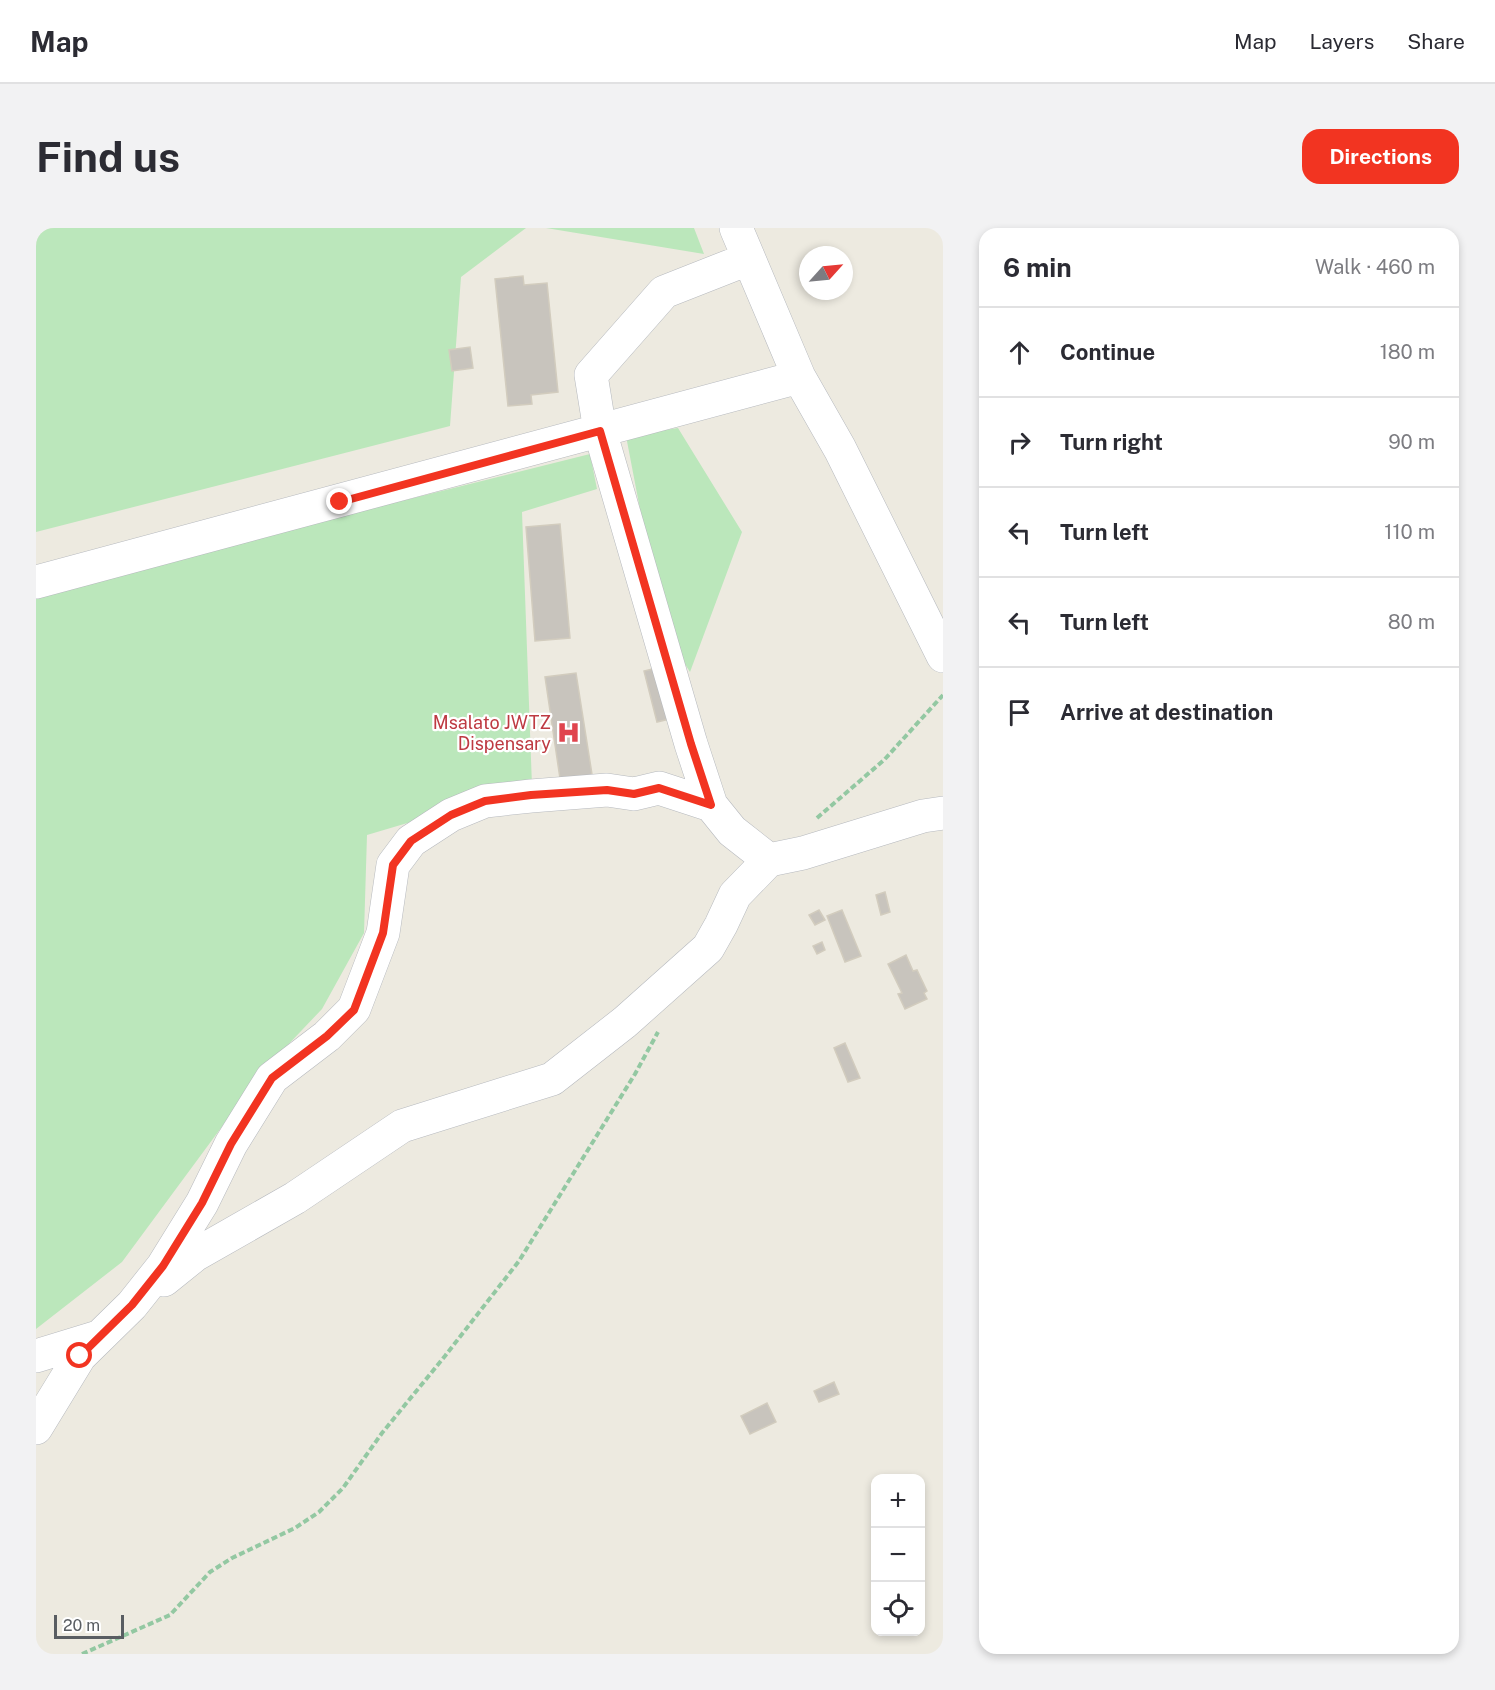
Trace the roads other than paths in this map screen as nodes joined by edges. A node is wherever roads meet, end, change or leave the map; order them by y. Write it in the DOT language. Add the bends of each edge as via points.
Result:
graph roads {
  1 [pos="736,228"];
  2 [pos="748,259"];
  3 [pos="799,377"];
  4 [pos="600,431"];
  5 [pos="36,582"];
  6 [pos="943,656"];
  7 [pos="711,805"];
  8 [pos="943,813"];
  9 [pos="769,860"];
  10 [pos="132,1305"];
  11 [pos="99,1337"];
  12 [pos="36,1356"];
  13 [pos="36,1428"];
  1 -- 2 [label="street"];
  2 -- 3 [label="street"];
  2 -- 4 [label="street" via="664,292 591,375"];
  3 -- 4 [label="street"];
  3 -- 6 [label="street" via="840,449"];
  4 -- 5 [label="street"];
  4 -- 7 [label="street"];
  7 -- 9 [label="street" via="732,831"];
  7 -- 10 [label="street" via="659,788 634,794 607,790 531,795 485,801 451,815 411,841 393,865 383,933 354,1010 272,1078 231,1144 202,1203 163,1266"];
  8 -- 9 [label="street"];
  9 -- 10 [label="street" via="735,894 708,948 626,1022 552,1078 402,1126 295,1198 195,1255"];
  10 -- 11 [label="street"];
  11 -- 12 [label="street"];
  11 -- 13 [label="street" via="80,1356"];
}
